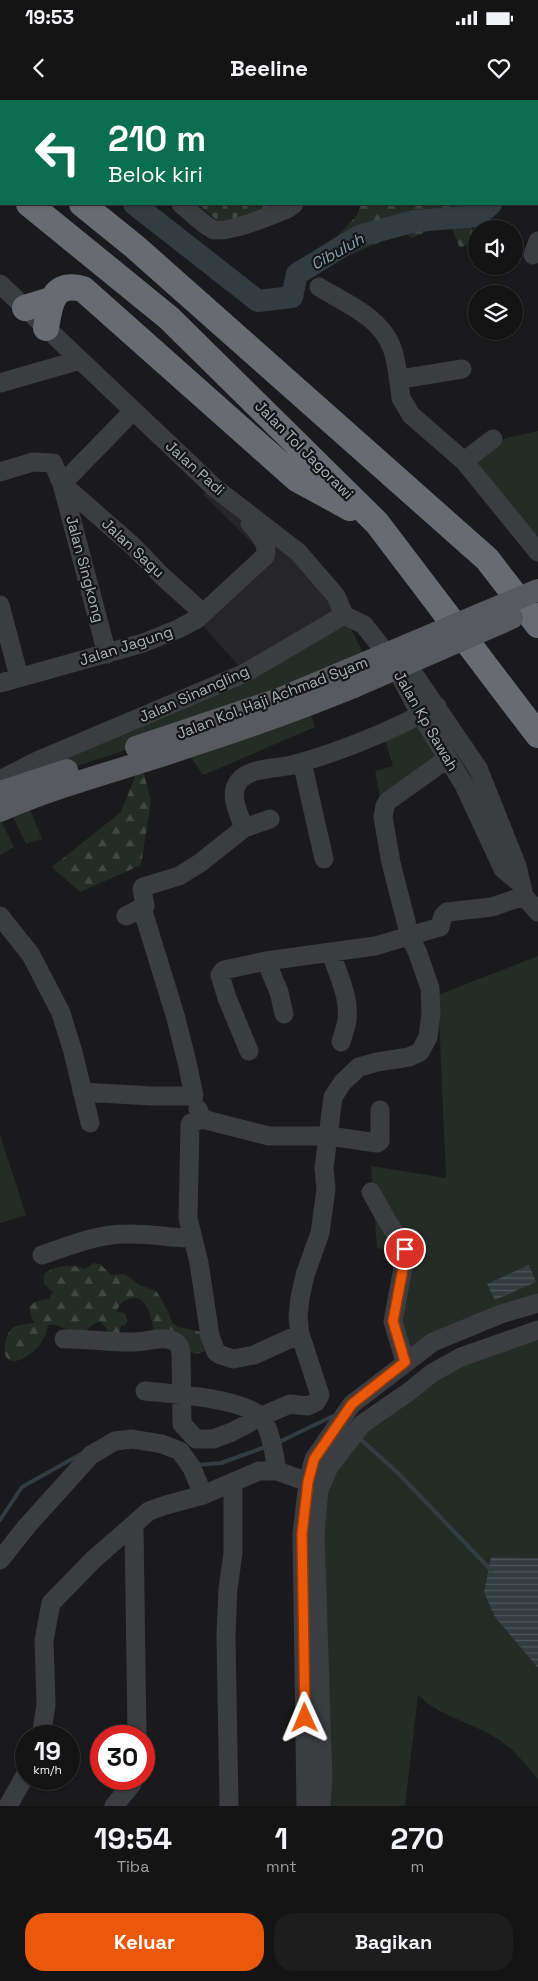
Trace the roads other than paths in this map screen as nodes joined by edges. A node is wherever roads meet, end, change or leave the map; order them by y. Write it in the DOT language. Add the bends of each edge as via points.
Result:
graph roads {
  1 [pos="30,205"];
  2 [pos="83,205"];
  3 [pos="182,205"];
  4 [pos="293,205"];
  5 [pos="0,284"];
  6 [pos="319,287"];
  7 [pos="51,300"];
  8 [pos="25,308"];
  9 [pos="46,328"];
  10 [pos="80,360"];
  11 [pos="462,369"];
  12 [pos="399,382"];
  13 [pos="0,383"];
  14 [pos="133,411"];
  15 [pos="493,439"];
  16 [pos="92,455"];
  17 [pos="464,461"];
  18 [pos="53,462"];
  19 [pos="0,472"];
  20 [pos="62,484"];
  21 [pos="246,510"];
  22 [pos="378,522"];
  23 [pos="538,552"];
  24 [pos="538,590"];
  25 [pos="0,605"];
  26 [pos="538,607"];
  27 [pos="203,613"];
  28 [pos="344,615"];
  29 [pos="538,625"];
  30 [pos="107,654"];
  31 [pos="19,677"];
  32 [pos="351,678"];
  33 [pos="0,683"];
  34 [pos="429,710"];
  35 [pos="538,735"];
  36 [pos="447,760"];
  37 [pos="302,762"];
  38 [pos="35,774"];
  39 [pos="0,780"];
  40 [pos="3,803"];
  41 [pos="270,819"];
  42 [pos="244,828"];
  43 [pos="324,859"];
  44 [pos="522,890"];
  45 [pos="538,912"];
  46 [pos="0,916"];
  47 [pos="410,937"];
  48 [pos="331,952"];
  49 [pos="266,960"];
  50 [pos="284,1014"];
  51 [pos="341,1042"];
  52 [pos="249,1051"];
  53 [pos="82,1092"];
  54 [pos="194,1096"];
  55 [pos="380,1110"];
  56 [pos="202,1119"];
  57 [pos="90,1123"];
  58 [pos="328,1136"];
  59 [pos="371,1192"];
  60 [pos="192,1238"];
  61 [pos="42,1255"];
  62 [pos="538,1303"];
  63 [pos="538,1330"];
  64 [pos="300,1334"];
  65 [pos="64,1339"];
  66 [pos="405,1362"];
  67 [pos="145,1391"];
  68 [pos="182,1394"];
  69 [pos="358,1400"];
  70 [pos="262,1418"];
  71 [pos="368,1420"];
  72 [pos="276,1463"];
  73 [pos="322,1463"];
  74 [pos="233,1482"];
  75 [pos="314,1486"];
  76 [pos="204,1495"];
  77 [pos="134,1525"];
  78 [pos="0,1560"];
  79 [pos="43,1725"];
  80 [pos="137,1725"];
  81 [pos="17,1790"];
  82 [pos="126,1790"];
  83 [pos="133,1790"];
  84 [pos="8,1806"];
  85 [pos="114,1806"];
  86 [pos="134,1806"];
  87 [pos="229,1806"];
  88 [pos="306,1806"];
  89 [pos="321,1806"];
  1 -- 22 [label="highway, Jalan Tol Jagorawi" via="170,318"];
  2 -- 29 [label="highway" via="134,246 487,559"];
  3 -- 4 [label="street" via="218,231 236,228"];
  5 -- 8 [label="street, Jalan Padi"];
  6 -- 12 [label="street" via="372,319 384,333 392,348"];
  7 -- 8 [label="highway"];
  7 -- 9 [label="highway"];
  7 -- 22 [label="highway" via="71,286 83,289 297,479"];
  8 -- 9 [label="street, Jalan Padi"];
  9 -- 10 [label="street, Jalan Padi"];
  10 -- 13 [label="street"];
  10 -- 14 [label="street, Jalan Padi"];
  11 -- 12 [label="street"];
  12 -- 17 [label="street" via="401,398 411,415"];
  14 -- 16 [label="street"];
  14 -- 21 [label="street, Jalan Padi" via="215,488"];
  15 -- 17 [label="street"];
  16 -- 18 [label="street"];
  16 -- 20 [label="street"];
  17 -- 23 [label="street"];
  18 -- 19 [label="street" via="33,462"];
  18 -- 20 [label="street, Jalan Singkong"];
  20 -- 27 [label="street, Jalan Sagu"];
  20 -- 30 [label="street, Jalan Singkong"];
  21 -- 27 [label="street, Jalan Jagung" via="249,523 264,542 265,556"];
  21 -- 28 [label="street, Jalan Padi" via="298,552 336,596"];
  22 -- 35 [label="highway, Jalan Tol Jagorawi"];
  24 -- 32 [label="main road, Jalan Kol. Haji Achmad Syam, bridge"];
  25 -- 31 [label="street"];
  26 -- 32 [label="main road, Jalan Kol. Haji Achmad Syam, bridge"];
  27 -- 30 [label="street, Jalan Jagung" via="178,630"];
  28 -- 34 [label="street, Jalan Kp Sawah" via="364,625"];
  28 -- 38 [label="street, Jalan Sinangling" via="245,673"];
  30 -- 31 [label="street, Jalan Jagung"];
  31 -- 33 [label="street, Jalan Jagung"];
  32 -- 38 [label="main road, Jalan Kol. Haji Achmad Syam"];
  32 -- 40 [label="main road, Jalan Kol. Haji Achmad Syam" via="297,710"];
  34 -- 36 [label="street, Jalan Kp Sawah"];
  34 -- 37 [label="street" via="375,736"];
  34 -- 44 [label="street, Jalan Kp Sawah" via="478,768 517,866"];
  36 -- 44 [label="street, Jalan Kp Sawah" via="473,802 503,869"];
  36 -- 47 [label="street" via="385,806 385,837"];
  37 -- 42 [label="street" via="254,771 240,779 234,789 234,799"];
  37 -- 43 [label="street"];
  38 -- 39 [label="street, Jalan Sinangling"];
  38 -- 40 [label="main road"];
  41 -- 42 [label="street"];
  42 -- 54 [label="street" via="178,876 143,887 146,904 134,912 174,1015"];
  44 -- 45 [label="street, Jalan Kp Sawah"];
  44 -- 47 [label="street" via="492,907 448,912 443,916 440,927"];
  46 -- 53 [label="street" via="31,955 61,1013"];
  47 -- 48 [label="street"];
  47 -- 58 [label="street" via="430,988 432,1013 428,1037 420,1052 359,1067 343,1082 333,1097"];
  48 -- 49 [label="street"];
  48 -- 51 [label="street" via="346,1004 347,1020"];
  49 -- 50 [label="street"];
  49 -- 52 [label="street" via="228,968 220,975"];
  53 -- 54 [label="street"];
  53 -- 57 [label="street"];
  54 -- 56 [label="street"];
  55 -- 58 [label="street" via="380,1141"];
  56 -- 58 [label="street" via="268,1136"];
  56 -- 60 [label="street" via="190,1125 187,1187"];
  58 -- 64 [label="street" via="320,1233 300,1298"];
  59 -- 66 [label="street" via="405,1249 393,1321"];
  60 -- 61 [label="street" via="125,1234 73,1244"];
  60 -- 64 [label="street" via="210,1336 216,1352 233,1359 254,1355"];
  62 -- 66 [label="street" via="501,1314 433,1342"];
  63 -- 71 [label="street" via="461,1357 432,1373"];
  64 -- 70 [label="street" via="320,1395 308,1406 290,1404"];
  65 -- 68 [label="street" via="135,1342 158,1339 176,1343 180,1347"];
  66 -- 69 [label="street"];
  67 -- 68 [label="street"];
  68 -- 70 [label="street" via="234,1404"];
  68 -- 70 [label="street" via="182,1424 196,1439 213,1440"];
  69 -- 71 [label="street"];
  69 -- 73 [label="street"];
  70 -- 72 [label="street"];
  71 -- 73 [label="street"];
  72 -- 74 [label="street"];
  72 -- 75 [label="street"];
  73 -- 75 [label="street"];
  74 -- 76 [label="street"];
  74 -- 87 [label="street" via="233,1552 226,1635"];
  75 -- 88 [label="street" via="302,1534"];
  75 -- 89 [label="street" via="323,1780"];
  76 -- 77 [label="street" via="157,1508"];
  76 -- 78 [label="street" via="180,1451 132,1439 115,1441 91,1455"];
  77 -- 79 [label="street" via="94,1559 51,1603 44,1640"];
  77 -- 80 [label="street"];
  81 -- 84 [label="street"];
  82 -- 85 [label="street"];
  83 -- 86 [label="street"];
}
